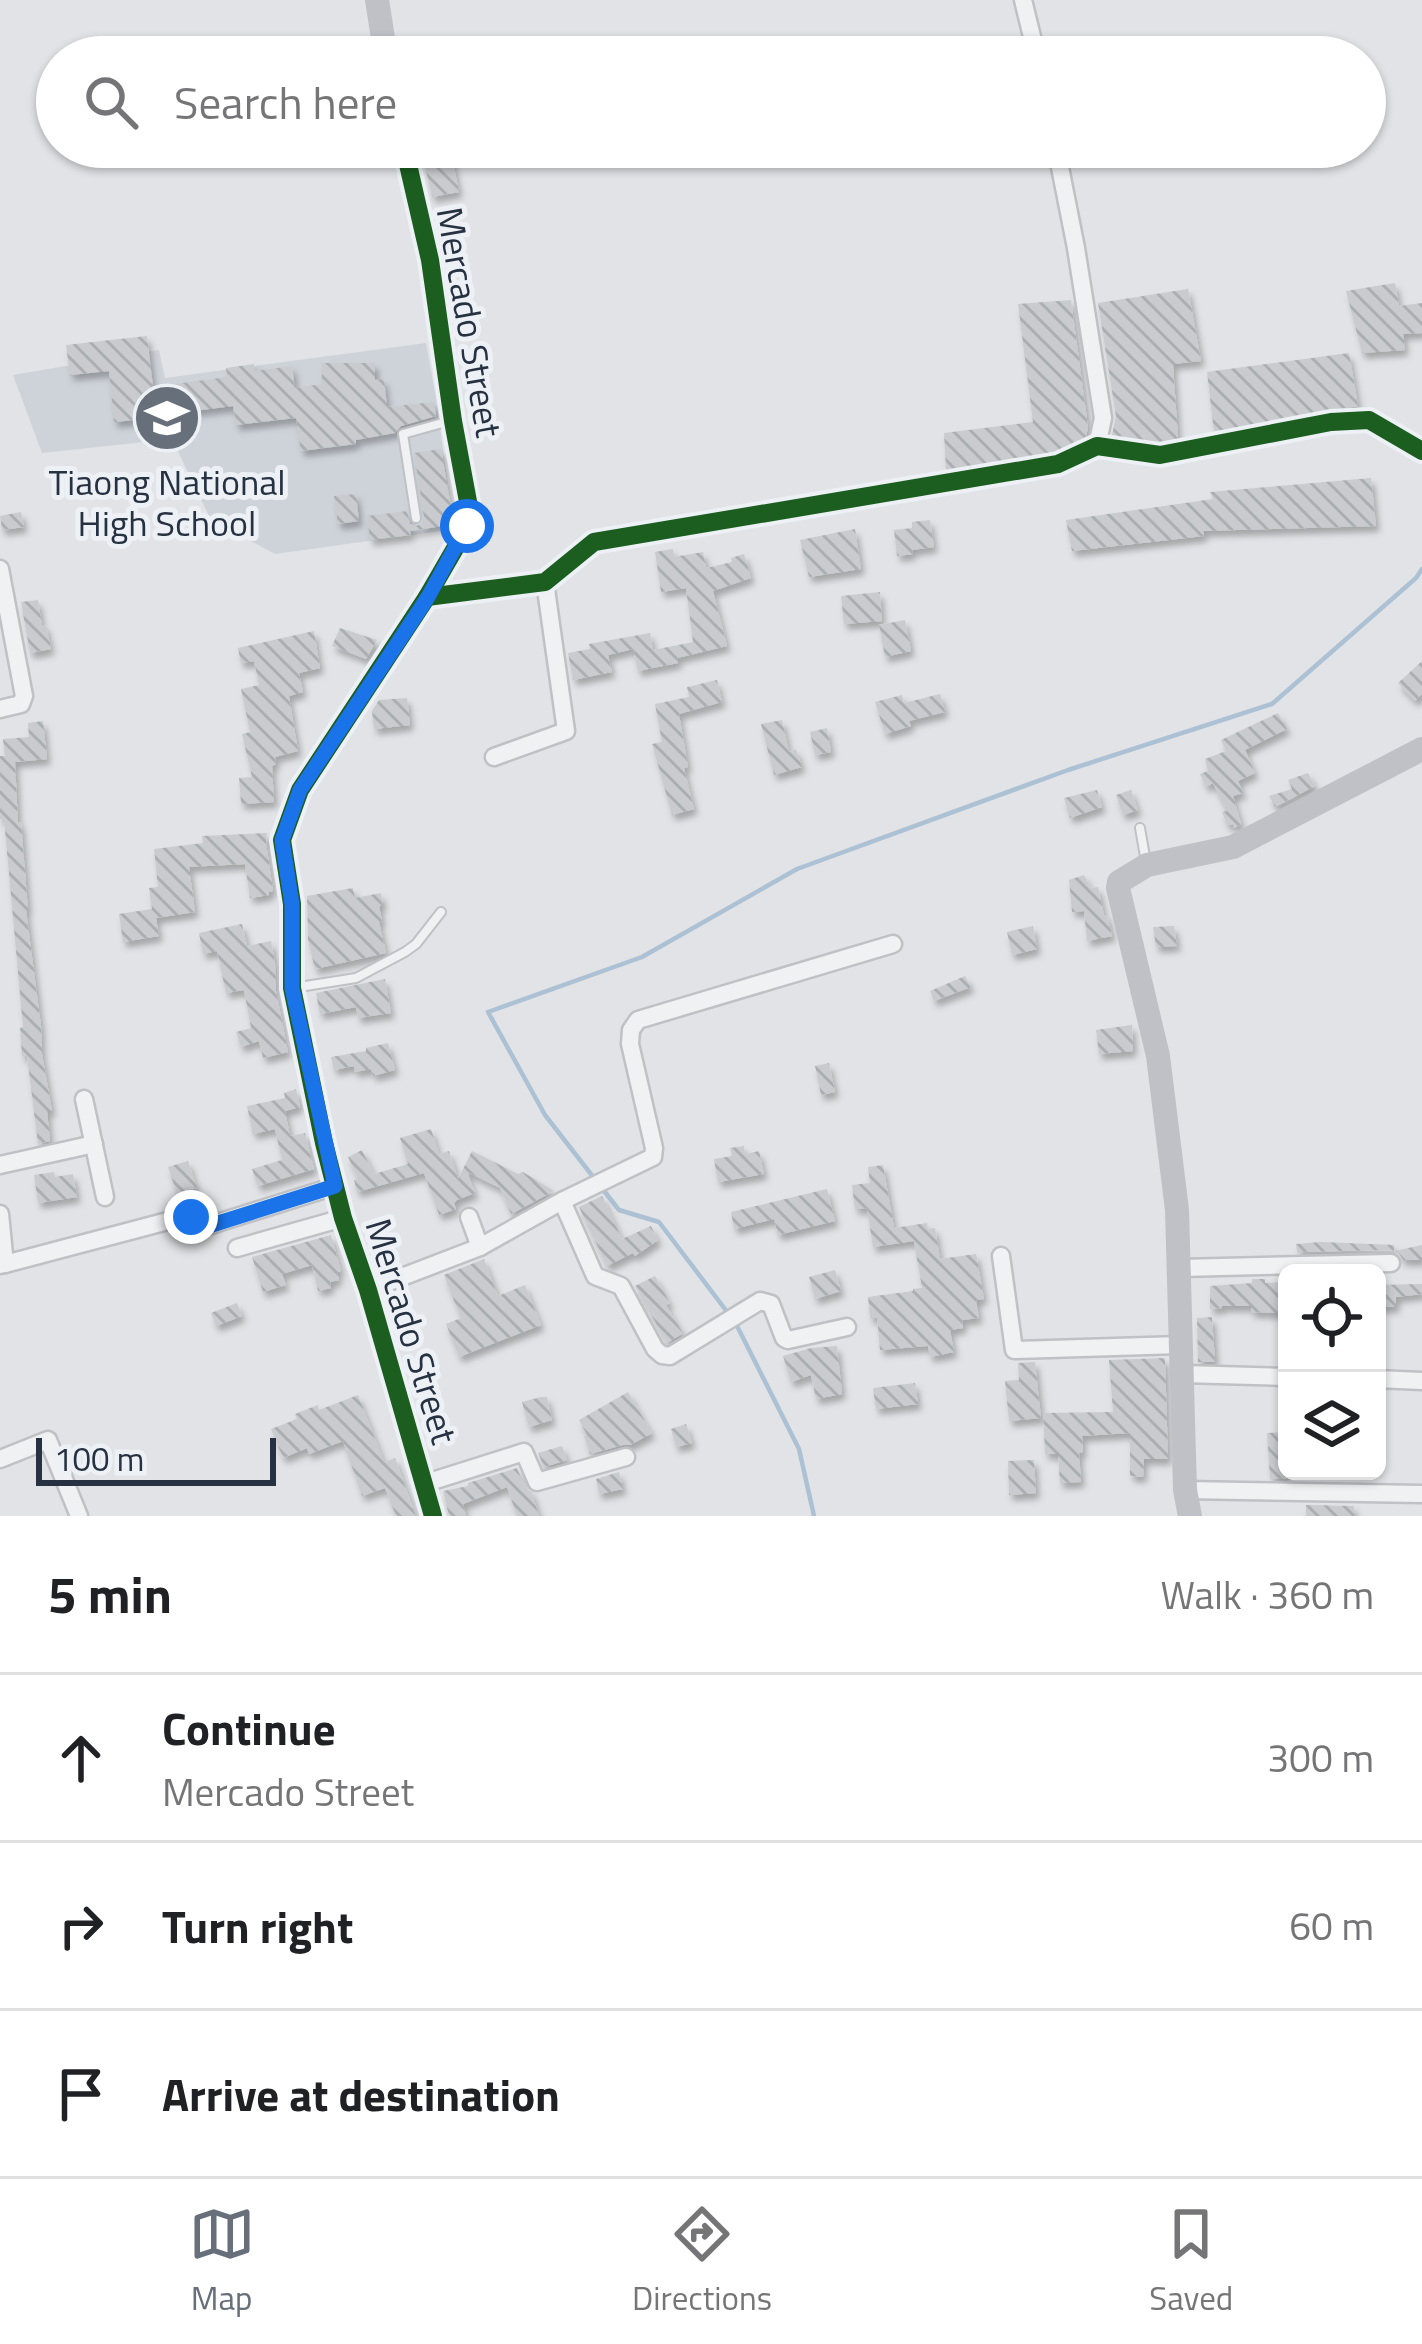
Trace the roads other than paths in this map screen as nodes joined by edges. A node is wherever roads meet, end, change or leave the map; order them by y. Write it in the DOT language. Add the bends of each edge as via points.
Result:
graph roads {
  1 [pos="376,0"];
  2 [pos="1023,0"];
  3 [pos="382,36"];
  4 [pos="1031,36"];
  5 [pos="409,168"];
  6 [pos="1060,168"];
  7 [pos="453,421"];
  8 [pos="1097,446"];
  9 [pos="1422,451"];
  10 [pos="416,518"];
  11 [pos="0,568"];
  12 [pos="545,581"];
  13 [pos="428,597"];
  14 [pos="0,709"];
  15 [pos="1422,749"];
  16 [pos="494,757"];
  17 [pos="1140,828"];
  18 [pos="1147,865"];
  19 [pos="441,912"];
  20 [pos="893,944"];
  21 [pos="292,988"];
  22 [pos="84,1099"];
  23 [pos="94,1144"];
  24 [pos="0,1165"];
  25 [pos="335,1186"];
  26 [pos="105,1198"];
  27 [pos="562,1201"];
  28 [pos="0,1214"];
  29 [pos="469,1217"];
  30 [pos="343,1218"];
  31 [pos="480,1247"];
  32 [pos="237,1248"];
  33 [pos="1001,1256"];
  34 [pos="1391,1263"];
  35 [pos="3,1265"];
  36 [pos="1180,1268"];
  37 [pos="368,1290"];
  38 [pos="847,1327"];
  39 [pos="1180,1345"];
  40 [pos="1182,1374"];
  41 [pos="1278,1377"];
  42 [pos="1386,1379"];
  43 [pos="1422,1381"];
  44 [pos="626,1457"];
  45 [pos="0,1459"];
  46 [pos="423,1484"];
  47 [pos="1422,1494"];
  48 [pos="1187,1503"];
  49 [pos="80,1516"];
  50 [pos="433,1516"];
  1 -- 3 [label="street"];
  2 -- 4 [label="street"];
  5 -- 7 [label="street, Mercado Street"];
  6 -- 8 [label="street" via="1103,418"];
  7 -- 10 [label="lane" via="403,434"];
  7 -- 13 [label="street, Mercado Street" via="467,526"];
  8 -- 9 [label="street" via="1160,455 1369,420"];
  8 -- 12 [label="street" via="1058,464 594,542"];
  11 -- 14 [label="street" via="24,696"];
  12 -- 13 [label="street"];
  12 -- 16 [label="street" via="566,731"];
  13 -- 21 [label="street, Mercado Street" via="300,790 282,840"];
  15 -- 18 [label="street" via="1233,847"];
  17 -- 18 [label="lane"];
  18 -- 36 [label="street" via="1118,888 1158,1056"];
  19 -- 21 [label="lane" via="411,949 356,978"];
  20 -- 27 [label="street" via="638,1020 630,1044 653,1157"];
  21 -- 25 [label="street, Mercado Street"];
  22 -- 23 [label="street"];
  23 -- 24 [label="street"];
  23 -- 26 [label="street"];
  25 -- 30 [label="street, Mercado Street"];
  25 -- 35 [label="street" via="212,1225 183,1216"];
  27 -- 31 [label="street"];
  27 -- 38 [label="street" via="595,1276 621,1286 662,1355 760,1301 771,1304 788,1340"];
  28 -- 35 [label="street"];
  29 -- 31 [label="street"];
  30 -- 32 [label="street"];
  30 -- 37 [label="street, Mercado Street"];
  31 -- 37 [label="street"];
  33 -- 39 [label="street" via="1014,1350"];
  34 -- 36 [label="street"];
  36 -- 39 [label="street"];
  37 -- 46 [label="street, Mercado Street"];
  39 -- 40 [label="street"];
  40 -- 41 [label="street"];
  40 -- 48 [label="street"];
  42 -- 43 [label="street"];
  44 -- 46 [label="street" via="537,1482 524,1453"];
  45 -- 49 [label="street" via="48,1439"];
  46 -- 50 [label="street, Mercado Street"];
  47 -- 48 [label="street"];
}
